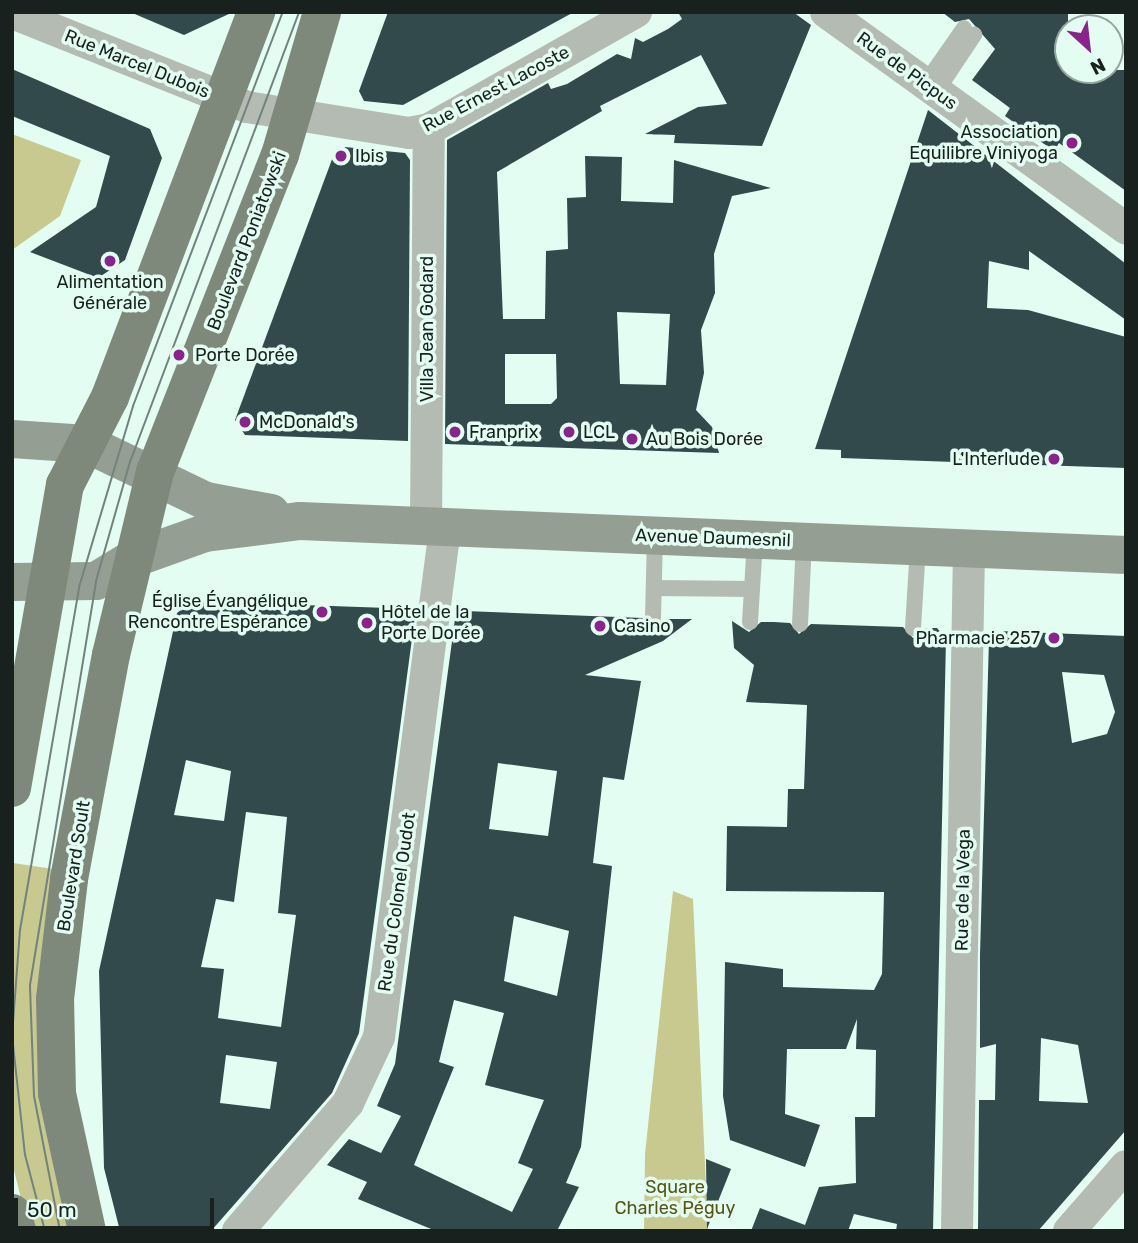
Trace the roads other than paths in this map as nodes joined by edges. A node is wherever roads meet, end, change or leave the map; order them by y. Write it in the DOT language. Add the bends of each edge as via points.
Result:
graph roads {
  1 [pos="256,12"];
  2 [pos="322,12"];
  3 [pos="636,12"];
  4 [pos="826,12"];
  5 [pos="12,13"];
  6 [pos="969,32"];
  7 [pos="930,88"];
  8 [pos="224,99"];
  9 [pos="290,118"];
  10 [pos="429,129"];
  11 [pos="1126,228"];
  12 [pos="12,439"];
  13 [pos="87,444"];
  14 [pos="150,489"];
  15 [pos="300,521"];
  16 [pos="435,528"];
  17 [pos="655,536"];
  18 [pos="755,539"];
  19 [pos="804,541"];
  20 [pos="918,546"];
  21 [pos="969,548"];
  22 [pos="1126,555"];
  23 [pos="132,559"];
  24 [pos="29,582"];
  25 [pos="654,588"];
  26 [pos="752,589"];
  27 [pos="653,618"];
  28 [pos="750,622"];
  29 [pos="800,624"];
  30 [pos="913,628"];
  31 [pos="12,788"];
  32 [pos="1126,1166"];
  33 [pos="12,1213"];
  34 [pos="17,1231"];
  35 [pos="87,1231"];
  36 [pos="238,1231"];
  37 [pos="957,1231"];
  38 [pos="1069,1231"];
  1 -- 8 [label="main road"];
  2 -- 9 [label="main road, Boulevard Poniatowski"];
  3 -- 10 [label="street, Rue Ernest Lacoste"];
  4 -- 7 [label="street, Rue de Picpus"];
  5 -- 8 [label="street, Rue Marcel Dubois"];
  6 -- 7 [label="lane"];
  7 -- 11 [label="street, Rue de Picpus"];
  8 -- 9 [label="street, Rue Ernest Lacoste"];
  8 -- 13 [label="main road"];
  9 -- 10 [label="street, Rue Ernest Lacoste" via="409,133"];
  9 -- 14 [label="main road, Boulevard Poniatowski"];
  10 -- 16 [label="street, Villa Jean Godard"];
  12 -- 13 [label="main road, Avenue Daumesnil"];
  13 -- 14 [label="main road, Avenue Daumesnil"];
  13 -- 24 [label="main road" via="65,485"];
  14 -- 15 [label="main road, Avenue Daumesnil"];
  14 -- 23 [label="main road, Boulevard Soult"];
  15 -- 16 [label="main road, Avenue Daumesnil"];
  15 -- 23 [label="main road, Avenue Daumesnil" via="205,533"];
  16 -- 17 [label="main road, Avenue Daumesnil"];
  16 -- 36 [label="street, Rue du Colonel Oudot" via="379,1037 348,1103"];
  17 -- 18 [label="main road, Avenue Daumesnil"];
  17 -- 25 [label="lane"];
  18 -- 19 [label="main road, Avenue Daumesnil"];
  18 -- 26 [label="lane"];
  19 -- 20 [label="main road, Avenue Daumesnil"];
  19 -- 29 [label="lane"];
  20 -- 21 [label="main road, Avenue Daumesnil"];
  20 -- 30 [label="lane"];
  21 -- 22 [label="main road, Avenue Daumesnil"];
  21 -- 37 [label="street, Rue de la Vega"];
  23 -- 24 [label="main road, Avenue Daumesnil" via="96,581"];
  23 -- 35 [label="main road, Boulevard Soult" via="69,879 55,999 57,1093"];
  24 -- 31 [label="main road"];
  25 -- 26 [label="lane"];
  25 -- 27 [label="lane"];
  26 -- 28 [label="lane"];
  32 -- 38 [label="street"];
  33 -- 34 [label="main road"];
}
